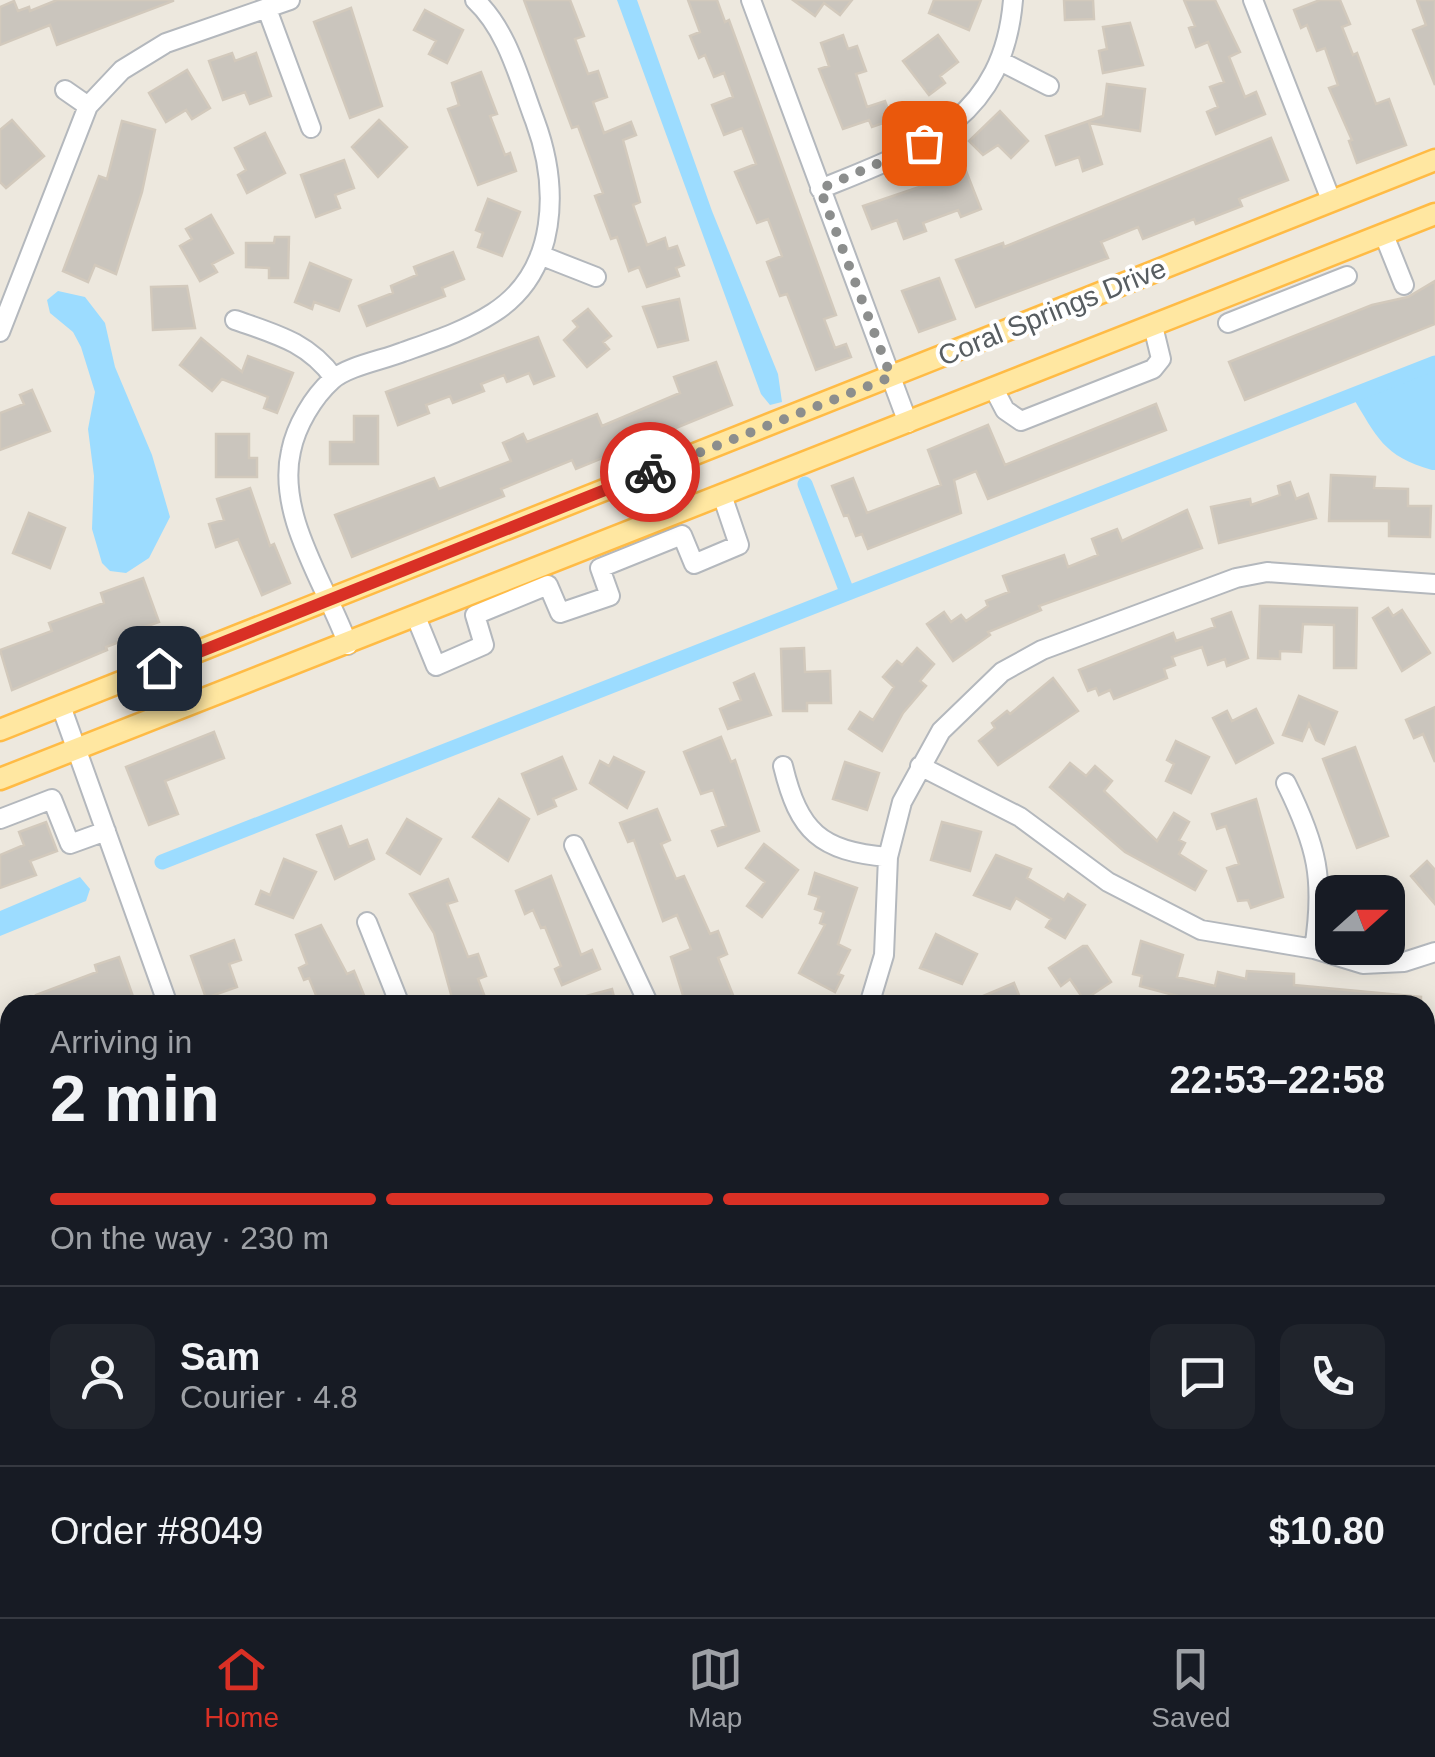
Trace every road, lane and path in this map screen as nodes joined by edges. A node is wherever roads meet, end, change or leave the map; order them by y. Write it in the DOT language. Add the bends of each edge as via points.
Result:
graph roads {
  1 [pos="290,0"];
  2 [pos="474,0"];
  3 [pos="1013,0"];
  4 [pos="1253,0"];
  5 [pos="756,2"];
  6 [pos="267,8"];
  7 [pos="1002,62"];
  8 [pos="1049,86"];
  9 [pos="65,90"];
  10 [pos="88,106"];
  11 [pos="311,128"];
  12 [pos="1435,160"];
  13 [pos="820,189"];
  14 [pos="1331,200"];
  15 [pos="1435,214"];
  16 [pos="1384,235"];
  17 [pos="540,255"];
  18 [pos="1281,276"];
  19 [pos="1348,276"];
  20 [pos="596,277"];
  21 [pos="1404,285"];
  22 [pos="1290,298"];
  23 [pos="235,320"];
  24 [pos="1228,324"];
  25 [pos="1153,326"];
  26 [pos="0,332"];
  27 [pos="891,377"];
  28 [pos="334,378"];
  29 [pos="994,389"];
  30 [pos="908,422"];
  31 [pos="722,496"];
  32 [pos="545,576"];
  33 [pos="1435,584"];
  34 [pos="332,600"];
  35 [pos="416,618"];
  36 [pos="348,645"];
  37 [pos="61,706"];
  38 [pos="0,730"];
  39 [pos="76,750"];
  40 [pos="783,766"];
  41 [pos="920,766"];
  42 [pos="0,780"];
  43 [pos="1286,783"];
  44 [pos="0,819"];
  45 [pos="106,832"];
  46 [pos="574,844"];
  47 [pos="888,858"];
  48 [pos="367,922"];
  49 [pos="1314,949"];
  50 [pos="1435,952"];
  51 [pos="164,995"];
  52 [pos="396,995"];
  53 [pos="644,995"];
  54 [pos="877,995"];
  1 -- 6 [label="street"];
  2 -- 17 [label="street" via="505,42 545,146 552,185"];
  3 -- 7 [label="street"];
  4 -- 14 [label="street"];
  5 -- 13 [label="street"];
  6 -- 10 [label="street" via="166,43 122,70"];
  6 -- 11 [label="street"];
  7 -- 8 [label="street"];
  7 -- 13 [label="street" via="944,131"];
  9 -- 10 [label="street"];
  10 -- 26 [label="street"];
  12 -- 14 [label="main road, Coral Springs Drive"];
  13 -- 27 [label="street"];
  14 -- 27 [label="main road, Coral Springs Drive"];
  15 -- 16 [label="main road, Coral Springs Drive"];
  16 -- 18 [label="main road, Coral Springs Drive"];
  16 -- 21 [label="street"];
  17 -- 20 [label="street"];
  17 -- 28 [label="street" via="522,287 497,311"];
  18 -- 22 [label="street"];
  18 -- 25 [label="main road, Coral Springs Drive"];
  19 -- 22 [label="street"];
  22 -- 24 [label="street"];
  23 -- 28 [label="street" via="295,340"];
  25 -- 29 [label="main road, Coral Springs Drive"];
  25 -- 29 [label="street" via="1161,359 1104,388 1021,420 1005,410"];
  27 -- 30 [label="street"];
  27 -- 34 [label="main road, Coral Springs Drive"];
  28 -- 34 [label="street" via="302,419 290,453 288,491"];
  29 -- 30 [label="main road, Coral Springs Drive"];
  30 -- 31 [label="main road, Coral Springs Drive"];
  31 -- 32 [label="main road, Coral Springs Drive"];
  31 -- 32 [label="street" via="739,545 694,564 682,535 600,568 610,596 560,613"];
  32 -- 35 [label="main road, Coral Springs Drive"];
  32 -- 35 [label="street" via="475,615 484,645 436,666"];
  33 -- 41 [label="street" via="1267,572 1193,590 1002,672 942,731"];
  34 -- 36 [label="street"];
  34 -- 37 [label="main road, Coral Springs Drive"];
  35 -- 36 [label="main road, Coral Springs Drive"];
  36 -- 39 [label="main road, Coral Springs Drive"];
  37 -- 38 [label="main road, Coral Springs Drive"];
  37 -- 39 [label="street"];
  39 -- 42 [label="main road, Coral Springs Drive"];
  39 -- 45 [label="street"];
  40 -- 47 [label="street" via="793,810 811,829 830,844"];
  41 -- 47 [label="street" via="902,802"];
  41 -- 49 [label="street" via="1020,817 1148,906 1201,930"];
  43 -- 49 [label="street" via="1306,822 1321,877"];
  44 -- 45 [label="street" via="52,799 70,844"];
  45 -- 51 [label="street"];
  46 -- 53 [label="street"];
  47 -- 54 [label="street"];
  48 -- 52 [label="street"];
  49 -- 50 [label="street" via="1363,964"];
}
